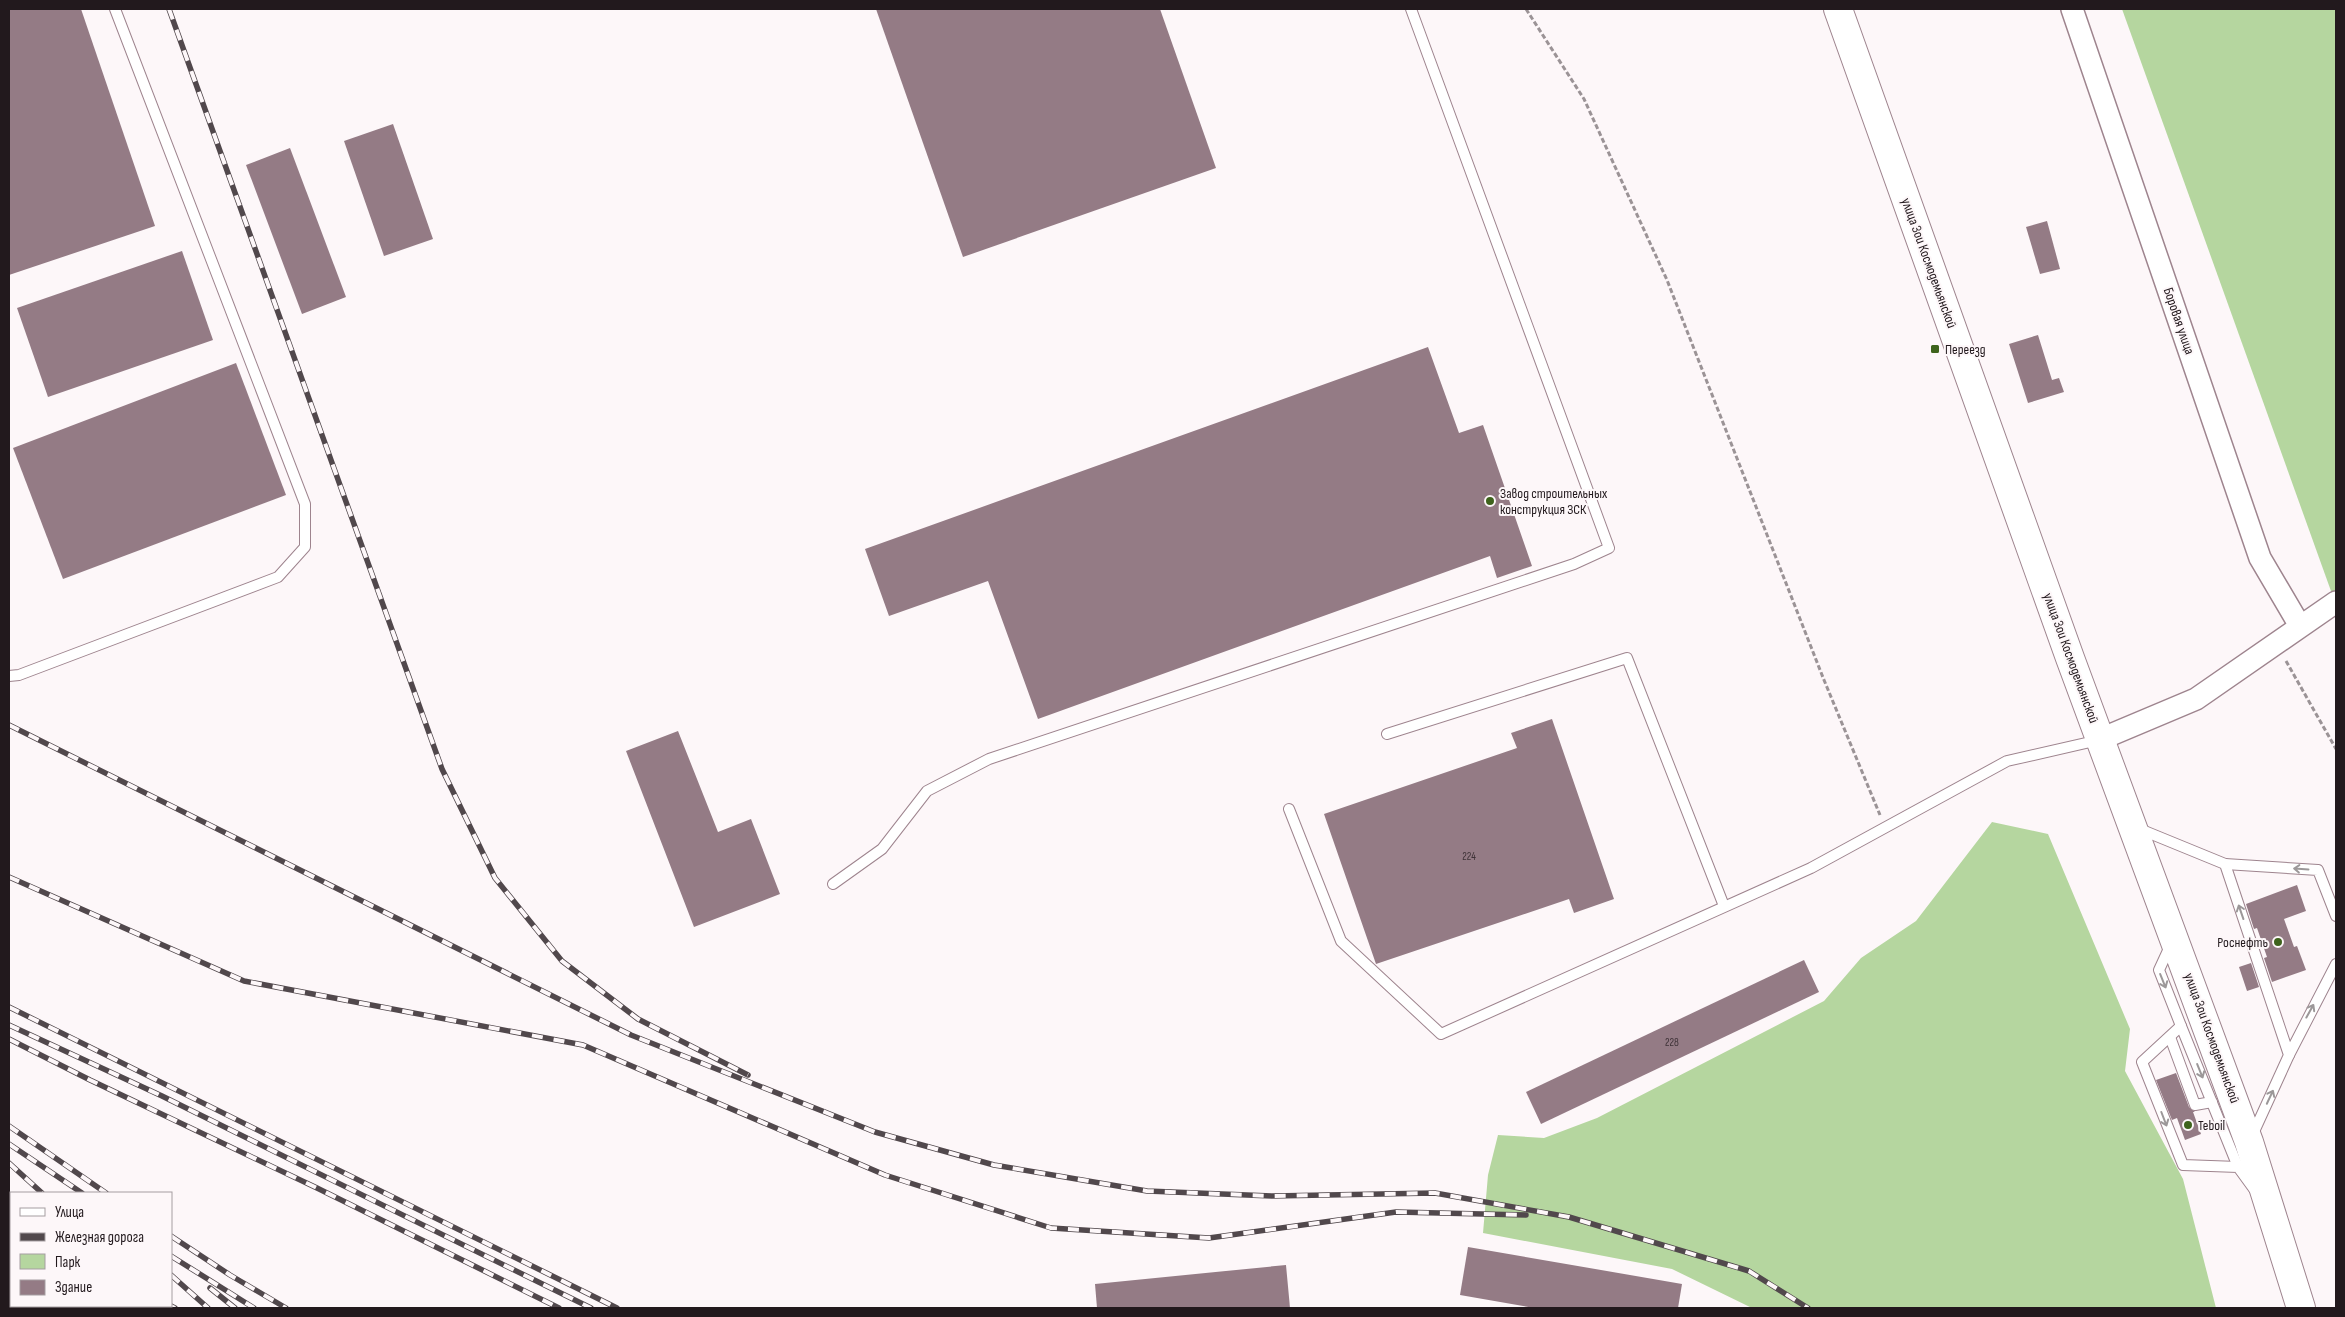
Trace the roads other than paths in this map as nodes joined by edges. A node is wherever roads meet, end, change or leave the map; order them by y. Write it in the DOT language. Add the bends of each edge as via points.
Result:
graph roads {
  1 [pos="116,9"];
  2 [pos="1411,9"];
  3 [pos="1838,9"];
  4 [pos="2072,9"];
  5 [pos="2336,602"];
  6 [pos="2300,626"];
  7 [pos="9,676"];
  8 [pos="1387,734"];
  9 [pos="2101,739"];
  10 [pos="1288,809"];
  11 [pos="2134,827"];
  12 [pos="2225,864"];
  13 [pos="833,884"];
  14 [pos="1724,906"];
  15 [pos="2336,916"];
  16 [pos="2175,937"];
  17 [pos="2336,964"];
  18 [pos="2181,1026"];
  19 [pos="2170,1037"];
  20 [pos="2289,1055"];
  21 [pos="2212,1102"];
  22 [pos="2249,1142"];
  23 [pos="2238,1167"];
  24 [pos="2269,1209"];
  25 [pos="2301,1308"];
  1 -- 7 [label="lane" via="305,504 305,547 278,577"];
  2 -- 13 [label="lane" via="1609,548 1574,564 989,759 927,791 882,849"];
  3 -- 9 [label="main road, улица Зои Космодемьянской"];
  4 -- 6 [label="street, Боровая улица" via="2260,558"];
  5 -- 6 [label="street"];
  6 -- 9 [label="street" via="2196,699"];
  8 -- 14 [label="lane" via="1627,658"];
  9 -- 11 [label="main road, улица Зои Космодемьянской"];
  9 -- 14 [label="lane" via="2007,760 1811,868"];
  10 -- 14 [label="lane" via="1342,941 1441,1034"];
  11 -- 12 [label="lane"];
  11 -- 16 [label="main road, улица Зои Космодемьянской"];
  15 -- 12 [label="lane, one-way" via="2318,870"];
  20 -- 12 [label="lane, one-way"];
  16 -- 18 [label="lane, one-way" via="2159,970"];
  16 -- 22 [label="main road, улица Зои Космодемьянской"];
  20 -- 17 [label="lane, one-way"];
  18 -- 19 [label="lane"];
  18 -- 21 [label="lane, one-way"];
  19 -- 21 [label="lane" via="2195,1106"];
  19 -- 23 [label="lane, one-way" via="2142,1062 2183,1165"];
  22 -- 20 [label="lane, one-way"];
  21 -- 23 [label="lane"];
  22 -- 24 [label="main road, улица Зои Космодемьянской"];
  23 -- 24 [label="lane"];
  24 -- 25 [label="main road, улица Зои Космодемьянской"];
}
